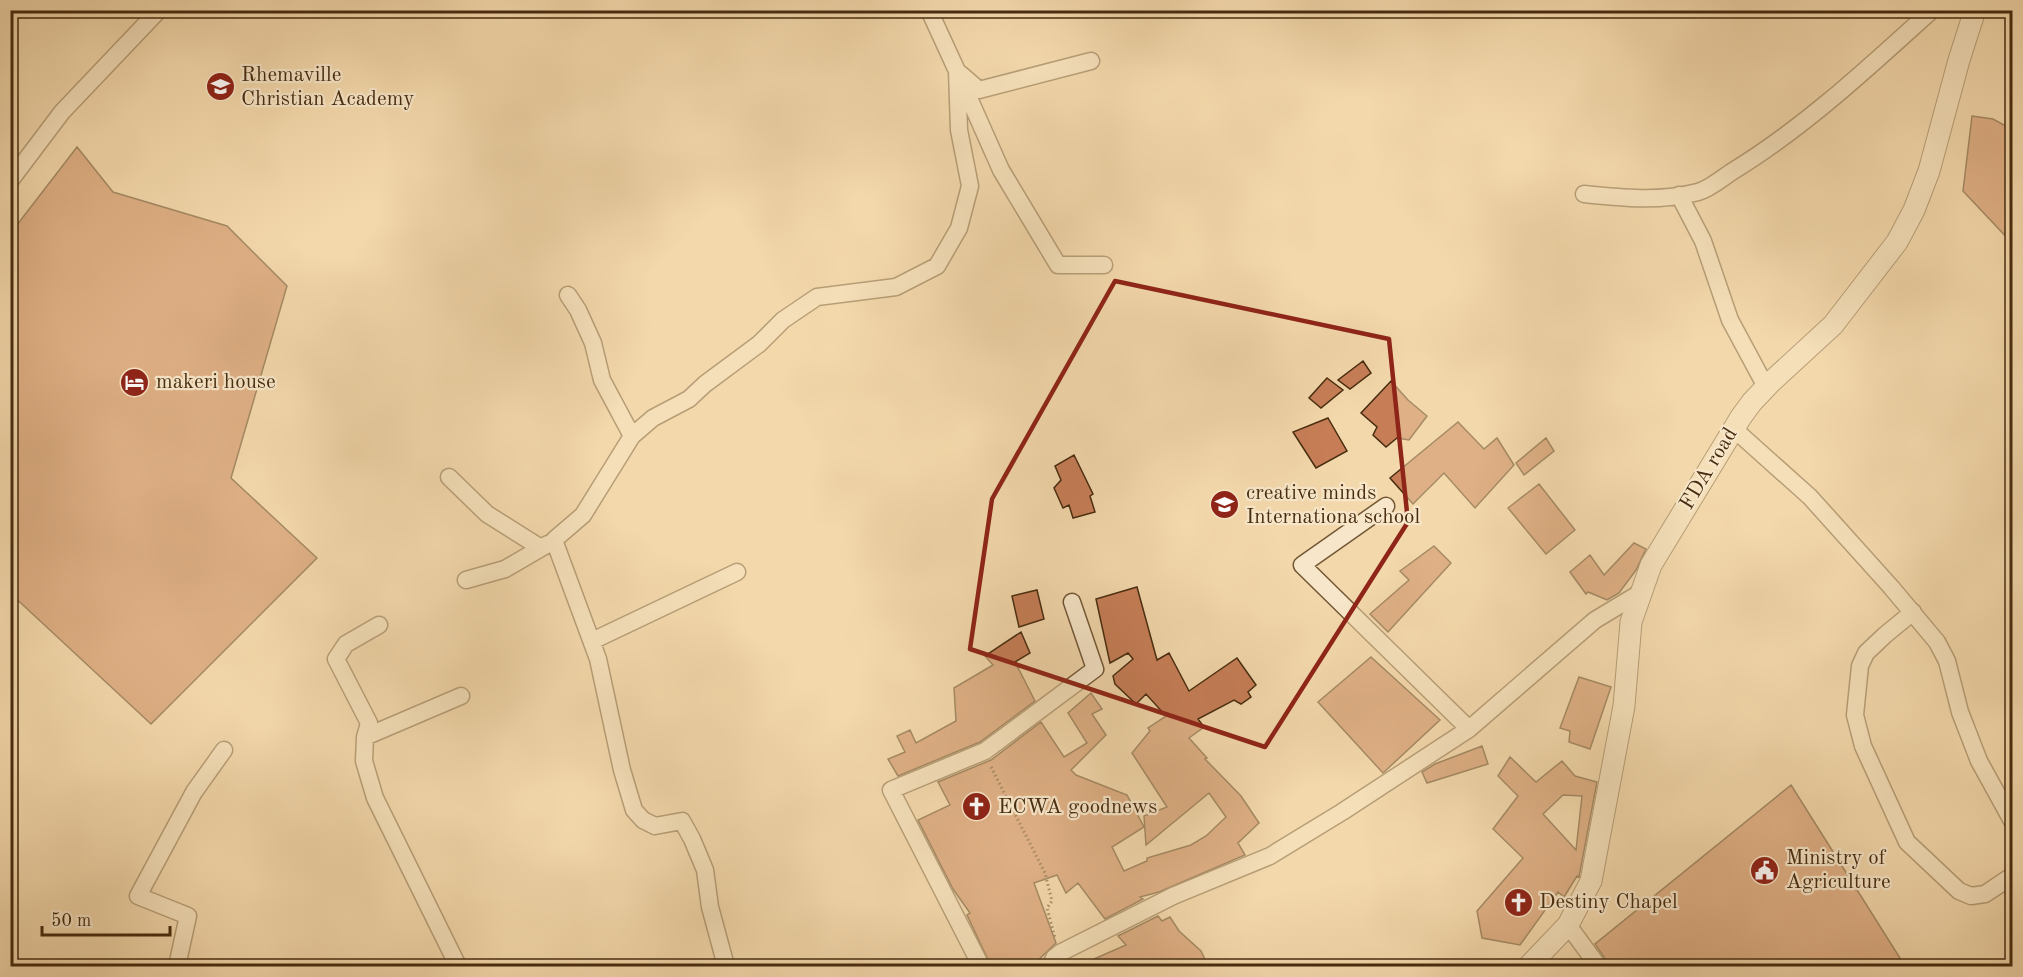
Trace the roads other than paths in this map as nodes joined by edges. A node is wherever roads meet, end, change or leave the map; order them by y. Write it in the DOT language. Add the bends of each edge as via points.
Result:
graph roads {
  1 [pos="159,10"];
  2 [pos="929,10"];
  3 [pos="1932,10"];
  4 [pos="1975,10"];
  5 [pos="1091,61"];
  6 [pos="957,71"];
  7 [pos="13,171"];
  8 [pos="1584,194"];
  9 [pos="1679,195"];
  10 [pos="1104,266"];
  11 [pos="568,295"];
  12 [pos="1766,387"];
  13 [pos="1734,429"];
  14 [pos="632,436"];
  15 [pos="449,477"];
  16 [pos="1386,506"];
  17 [pos="548,544"];
  18 [pos="737,572"];
  19 [pos="466,580"];
  20 [pos="1640,593"];
  21 [pos="1072,602"];
  22 [pos="1913,612"];
  23 [pos="379,625"];
  24 [pos="592,640"];
  25 [pos="461,696"];
  26 [pos="1469,729"];
  27 [pos="365,737"];
  28 [pos="224,750"];
  29 [pos="2013,821"];
  30 [pos="2013,876"];
  31 [pos="1568,925"];
  32 [pos="177,966"];
  33 [pos="458,966"];
  34 [pos="726,966"];
  35 [pos="981,966"];
  36 [pos="1051,966"];
  37 [pos="1529,966"];
  38 [pos="1599,966"];
  1 -- 7 [label="street" via="62,112"];
  2 -- 6 [label="street"];
  3 -- 9 [label="street" via="1862,74 1756,157 1700,191"];
  4 -- 12 [label="street, FDA road" via="1929,171 1897,242 1833,325"];
  5 -- 6 [label="street" via="979,90"];
  6 -- 10 [label="street" via="1001,170 1058,265"];
  6 -- 14 [label="street" via="959,130 970,186 958,228 937,266 896,287 817,297 783,320 689,399 653,418"];
  8 -- 9 [label="street" via="1666,198"];
  9 -- 12 [label="street" via="1703,241 1730,320"];
  11 -- 14 [label="street" via="593,343 602,380"];
  12 -- 13 [label="street, FDA road"];
  13 -- 20 [label="street, FDA road" via="1651,565"];
  13 -- 22 [label="street" via="1810,497"];
  14 -- 17 [label="street" via="583,515"];
  15 -- 17 [label="street" via="487,514"];
  16 -- 26 [label="street" via="1302,565"];
  17 -- 19 [label="street" via="505,569"];
  17 -- 24 [label="street"];
  18 -- 24 [label="street"];
  20 -- 26 [label="street" via="1595,621"];
  20 -- 31 [label="street, FDA road" via="1631,622 1624,706 1591,880"];
  21 -- 35 [label="street" via="1095,669 985,752 891,790"];
  22 -- 29 [label="street" via="1947,661 1960,712 1979,761"];
  22 -- 30 [label="street" via="1866,653 1860,666 1855,715 1863,746 1907,842 1959,891 1971,896 1985,894"];
  23 -- 27 [label="street" via="346,644 336,659 369,723"];
  24 -- 34 [label="street" via="634,810 656,826 682,821 705,870 710,907"];
  25 -- 27 [label="street"];
  26 -- 36 [label="street" via="1270,856 1173,896 1060,953"];
  27 -- 33 [label="street" via="364,761 375,798"];
  28 -- 32 [label="street" via="194,792 138,896 188,916"];
  31 -- 37 [label="street, FDA road"];
  31 -- 38 [label="street"];
}
